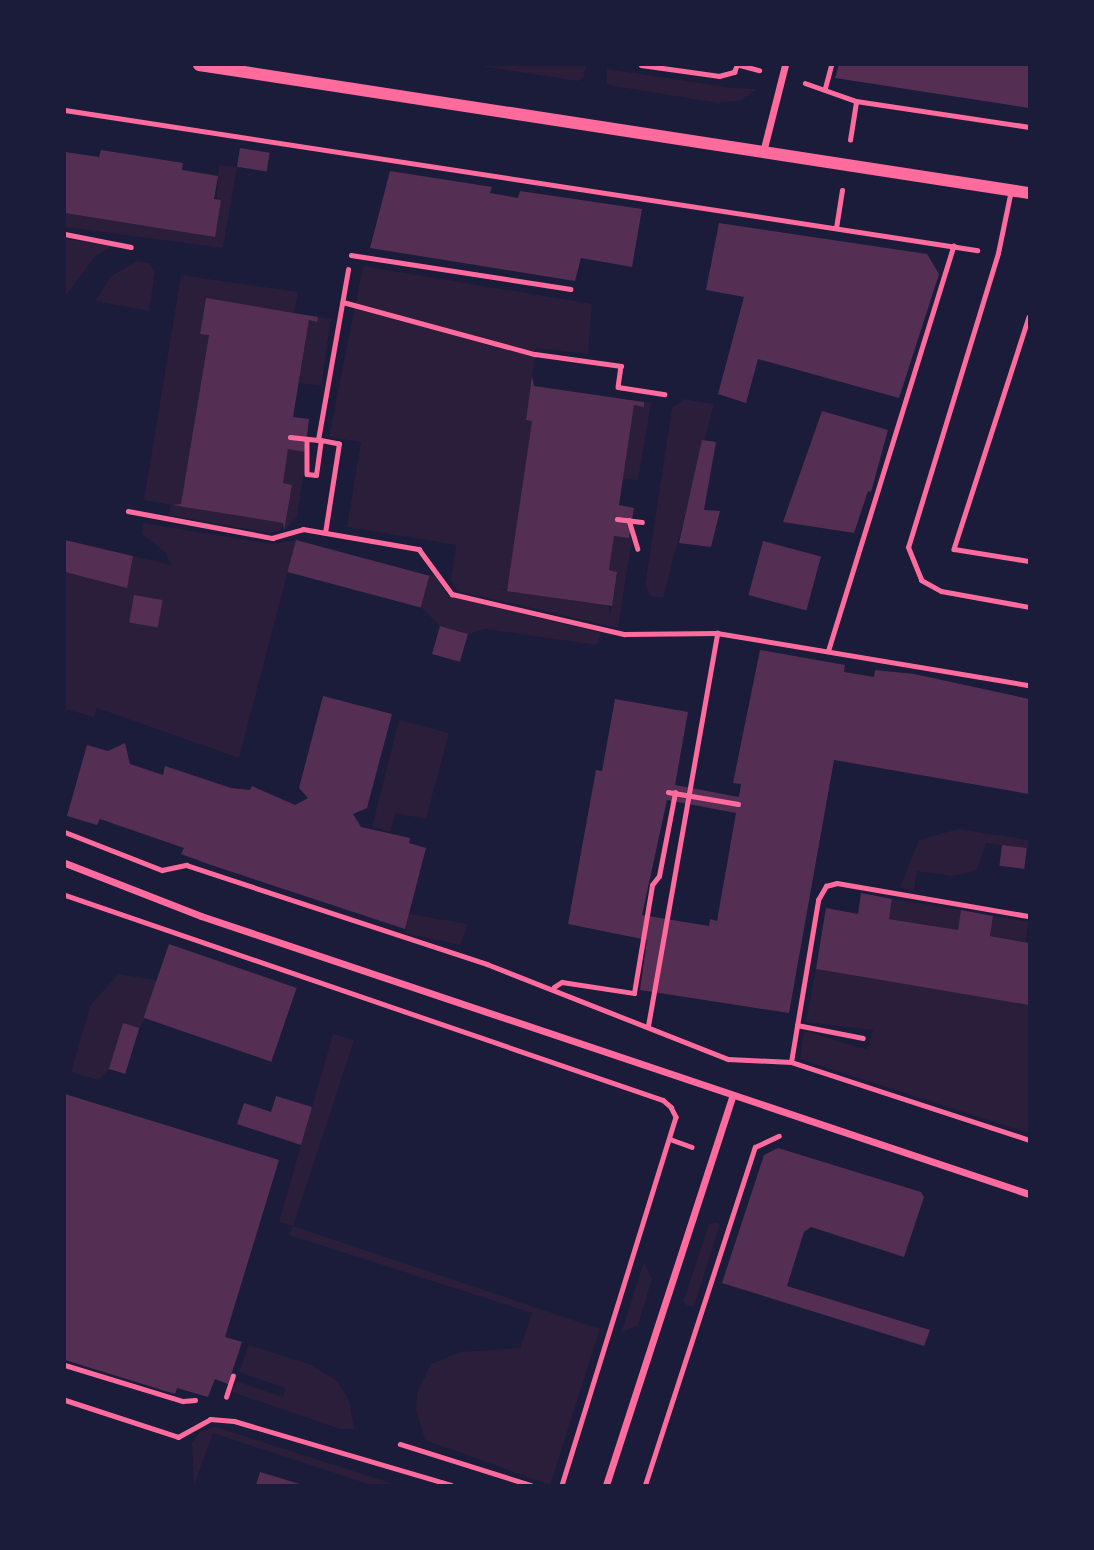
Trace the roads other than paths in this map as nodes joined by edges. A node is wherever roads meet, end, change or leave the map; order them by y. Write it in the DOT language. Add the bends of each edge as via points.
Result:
graph roads {
  1 [pos="199,65"];
  2 [pos="785,65"];
  3 [pos="762,153"];
  4 [pos="1011,190"];
  5 [pos="1029,193"];
  6 [pos="1029,607"];
  7 [pos="65,863"];
  8 [pos="732,1097"];
  9 [pos="1029,1194"];
  10 [pos="65,1400"];
  11 [pos="451,1485"];
  12 [pos="606,1485"];
  1 -- 3 [label="street"];
  2 -- 3 [label="street"];
  3 -- 4 [label="street"];
  4 -- 5 [label="street"];
  4 -- 6 [label="lane" via="998,253 908,547 921,580 941,591"];
  7 -- 8 [label="street" via="201,916"];
  8 -- 9 [label="street"];
  8 -- 12 [label="street"];
  10 -- 11 [label="lane" via="178,1437 199,1422 234,1421"];
}
